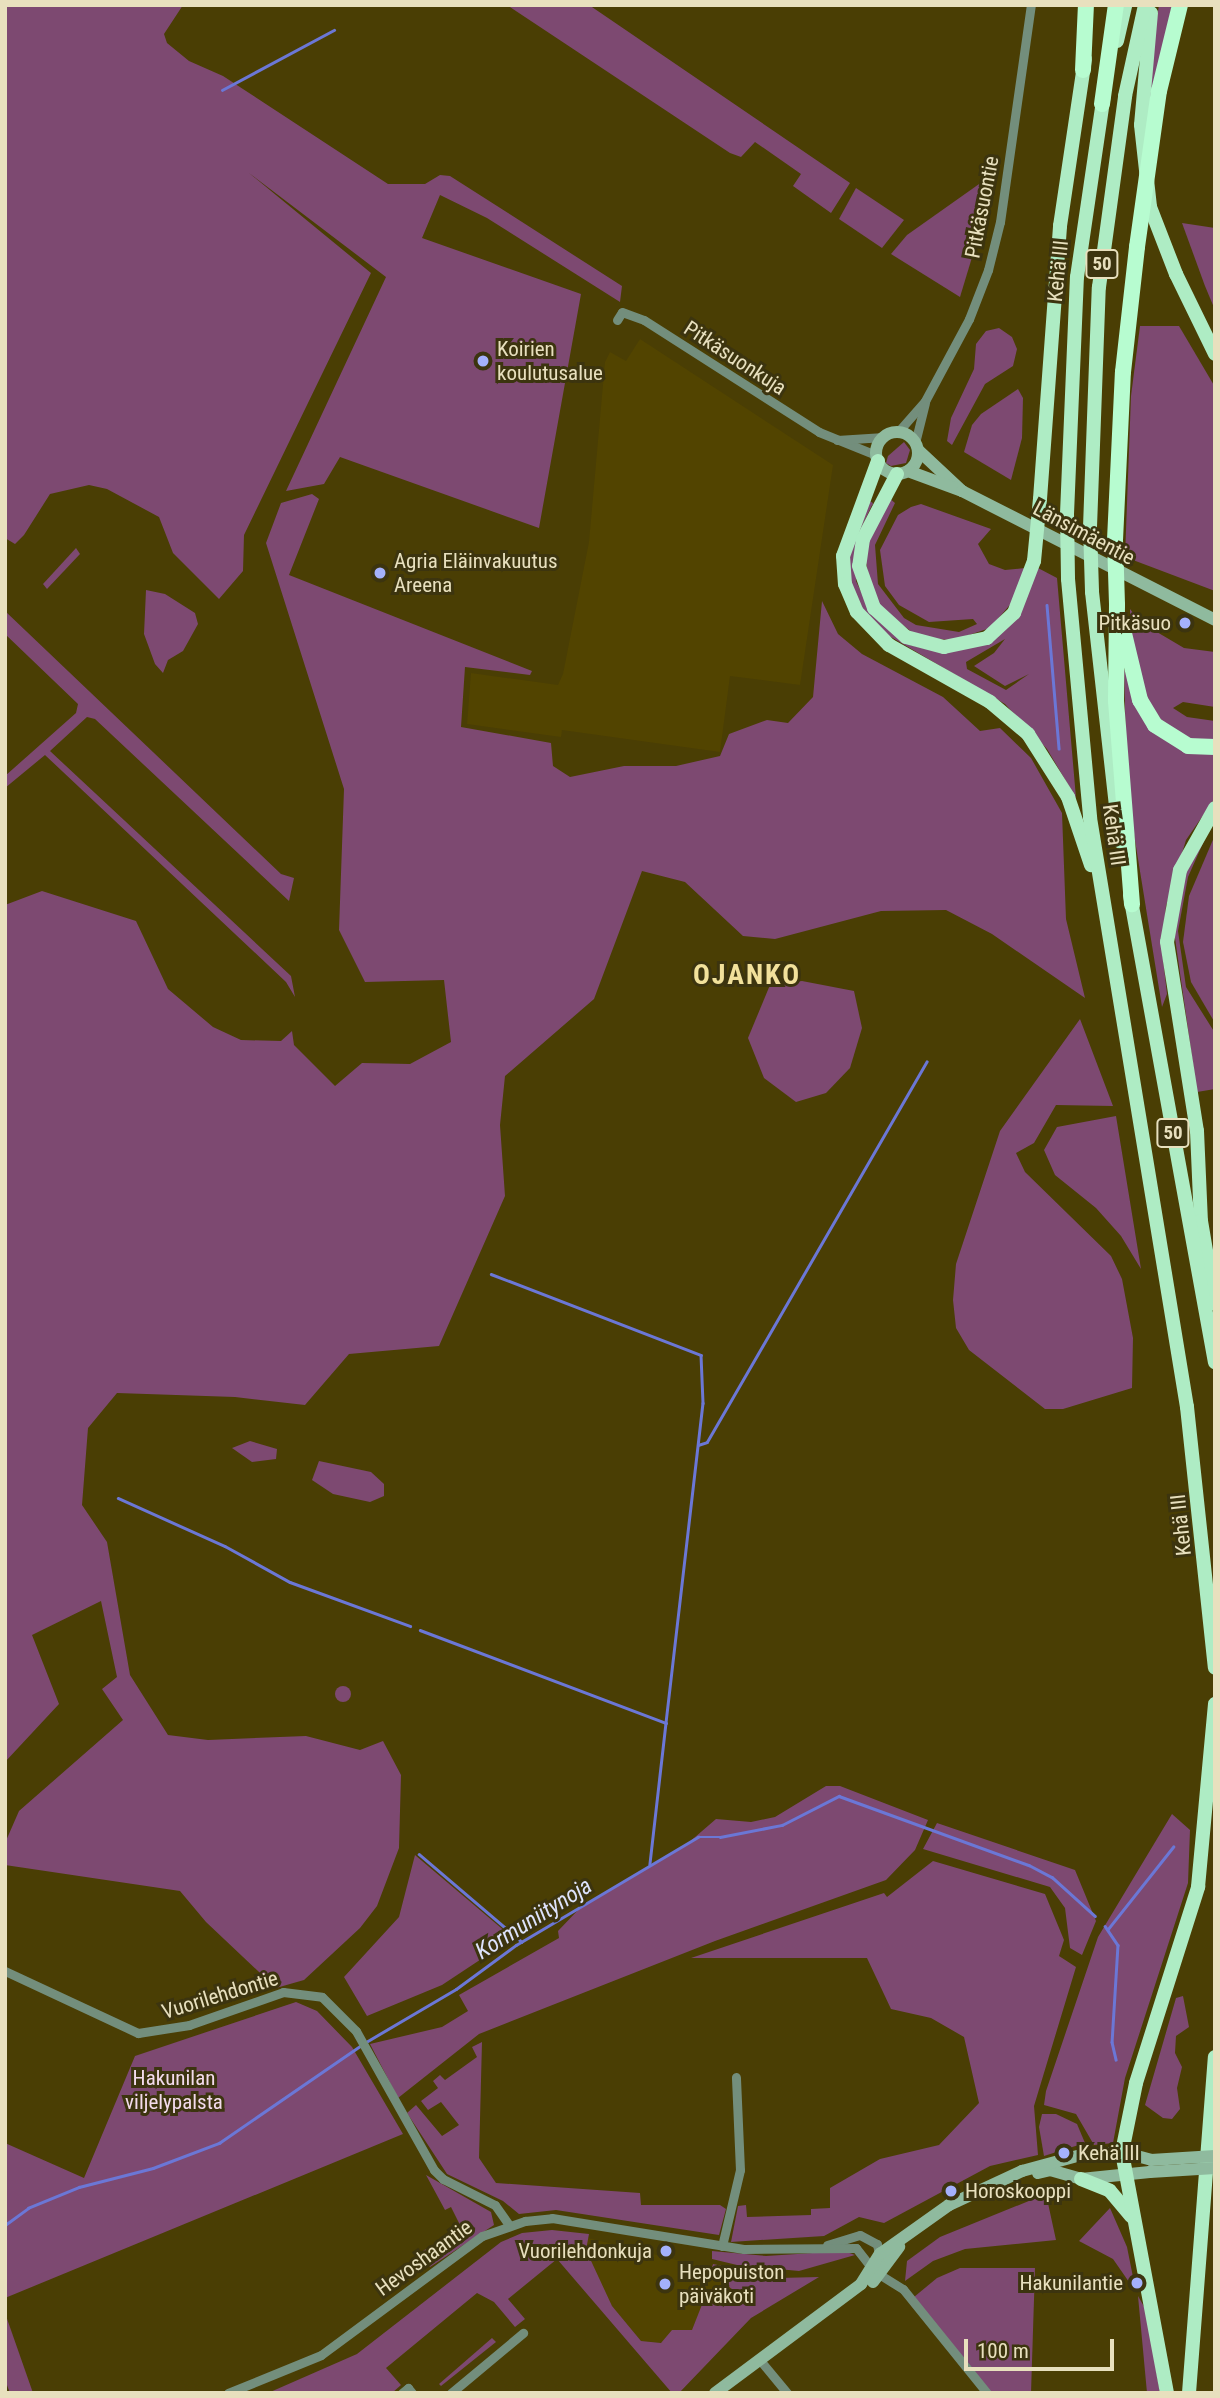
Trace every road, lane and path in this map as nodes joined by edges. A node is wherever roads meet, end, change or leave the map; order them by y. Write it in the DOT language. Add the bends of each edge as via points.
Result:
graph roads {
  1 [pos="1031,5"];
  2 [pos="1086,5"];
  3 [pos="1093,5"];
  4 [pos="1116,5"];
  5 [pos="1125,5"];
  6 [pos="1145,5"];
  7 [pos="1152,5"];
  8 [pos="1180,5"];
  9 [pos="1083,70"];
  10 [pos="1101,104"];
  11 [pos="617,320"];
  12 [pos="1215,354"];
  13 [pos="925,401"];
  14 [pos="891,435"];
  15 [pos="837,440"];
  16 [pos="916,447"];
  17 [pos="877,458"];
  18 [pos="902,473"];
  19 [pos="962,491"];
  20 [pos="1117,605"];
  21 [pos="1189,607"];
  22 [pos="1215,614"];
  23 [pos="1215,620"];
  24 [pos="1215,747"];
  25 [pos="1215,808"];
  26 [pos="1103,903"];
  27 [pos="1132,904"];
  28 [pos="1215,1304"];
  29 [pos="1215,1362"];
  30 [pos="1215,1668"];
  31 [pos="1215,1704"];
  32 [pos="5,1971"];
  33 [pos="1215,2057"];
  34 [pos="736,2077"];
  35 [pos="1122,2152"];
  36 [pos="1215,2157"];
  37 [pos="1151,2166"];
  38 [pos="1215,2168"];
  39 [pos="1127,2172"];
  40 [pos="1082,2179"];
  41 [pos="509,2225"];
  42 [pos="1137,2230"];
  43 [pos="825,2245"];
  44 [pos="722,2246"];
  45 [pos="880,2254"];
  46 [pos="877,2273"];
  47 [pos="523,2333"];
  48 [pos="759,2359"];
  49 [pos="228,2393"];
  50 [pos="402,2393"];
  51 [pos="412,2393"];
  52 [pos="451,2393"];
  53 [pos="715,2393"];
  54 [pos="787,2393"];
  55 [pos="987,2393"];
  56 [pos="1167,2393"];
  57 [pos="1189,2393"];
  1 -- 13 [label="street, Pitkäsuontie" via="994,248 969,319"];
  2 -- 9 [label="highway"];
  3 -- 9 [label="highway"];
  4 -- 10 [label="highway"];
  5 -- 10 [label="highway, Kehä III / 50"];
  6 -- 27 [label="highway, Kehä III / 50, bridge" via="1125,96 1099,287 1090,527 1108,751"];
  7 -- 12 [label="highway" via="1141,125 1148,195 1172,265"];
  8 -- 20 [label="highway, bridge" via="1159,91 1122,386"];
  9 -- 18 [label="highway, bridge" via="1060,226 1034,561 1014,613 987,638 944,647 906,638 874,608 859,566 863,539"];
  10 -- 26 [label="highway, Kehä III / 50, bridge" via="1075,298 1067,514 1081,741"];
  11 -- 15 [label="street, Pitkäsuonkuja" via="622,312 644,320"];
  13 -- 14 [label="street, Pitkäsuontie"];
  13 -- 16 [label="street, Pitkäsuontie"];
  14 -- 15 [label="street"];
  14 -- 16 [label="main road, Länsimäentie"];
  14 -- 17 [label="main road"];
  15 -- 17 [label="street, Pitkäsuonkuja"];
  16 -- 18 [label="main road"];
  16 -- 19 [label="main road, Länsimäentie"];
  17 -- 18 [label="main road, Länsimäentie"];
  17 -- 26 [label="highway" via="843,556 845,584 857,612 889,645 990,702 1028,734 1068,797"];
  18 -- 19 [label="main road, Länsimäentie"];
  19 -- 21 [label="main road, Länsimäentie"];
  20 -- 24 [label="highway" via="1130,672 1146,713 1178,741"];
  20 -- 27 [label="highway" via="1117,740"];
  21 -- 22 [label="main road, Länsimäentie"];
  21 -- 23 [label="main road, Länsimäentie"];
  25 -- 28 [label="highway" via="1180,870 1167,942 1197,1131 1200,1221"];
  26 -- 30 [label="highway, Kehä III / 50" via="1187,1408"];
  27 -- 29 [label="highway, Kehä III / 50"];
  31 -- 35 [label="highway" via="1198,1887 1136,2083"];
  32 -- 41 [label="street, Vuorilehdontie" via="138,2033 161,2033 277,1993 302,1991 331,2004 356,2031 434,2171 495,2205"];
  33 -- 57 [label="highway"];
  34 -- 44 [label="street" via="740,2170"];
  35 -- 37 [label="main road"];
  35 -- 39 [label="highway"];
  35 -- 45 [label="main road" via="1081,2155 1023,2171 949,2205"];
  36 -- 37 [label="main road, bridge"];
  37 -- 38 [label="main road, bridge"];
  37 -- 39 [label="main road"];
  39 -- 40 [label="main road"];
  39 -- 42 [label="highway"];
  40 -- 42 [label="highway" via="1121,2201"];
  40 -- 46 [label="main road" via="1050,2170 1017,2179 960,2206 893,2251"];
  41 -- 44 [label="street, Hevoshaantie" via="570,2218"];
  41 -- 49 [label="street, Hevoshaantie" via="460,2250 321,2355"];
  42 -- 56 [label="highway"];
  43 -- 44 [label="street, Hevoshaantie" via="769,2250"];
  43 -- 45 [label="street, Hevoshaantie" via="860,2235 877,2244"];
  43 -- 46 [label="street, Hevoshaantie" via="861,2250"];
  45 -- 46 [label="main road"];
  46 -- 48 [label="main road"];
  46 -- 55 [label="street" via="903,2289"];
  47 -- 52 [label="street"];
  48 -- 53 [label="main road"];
  48 -- 54 [label="street"];
  50 -- 51 [label="street" via="408,2388"];
}
